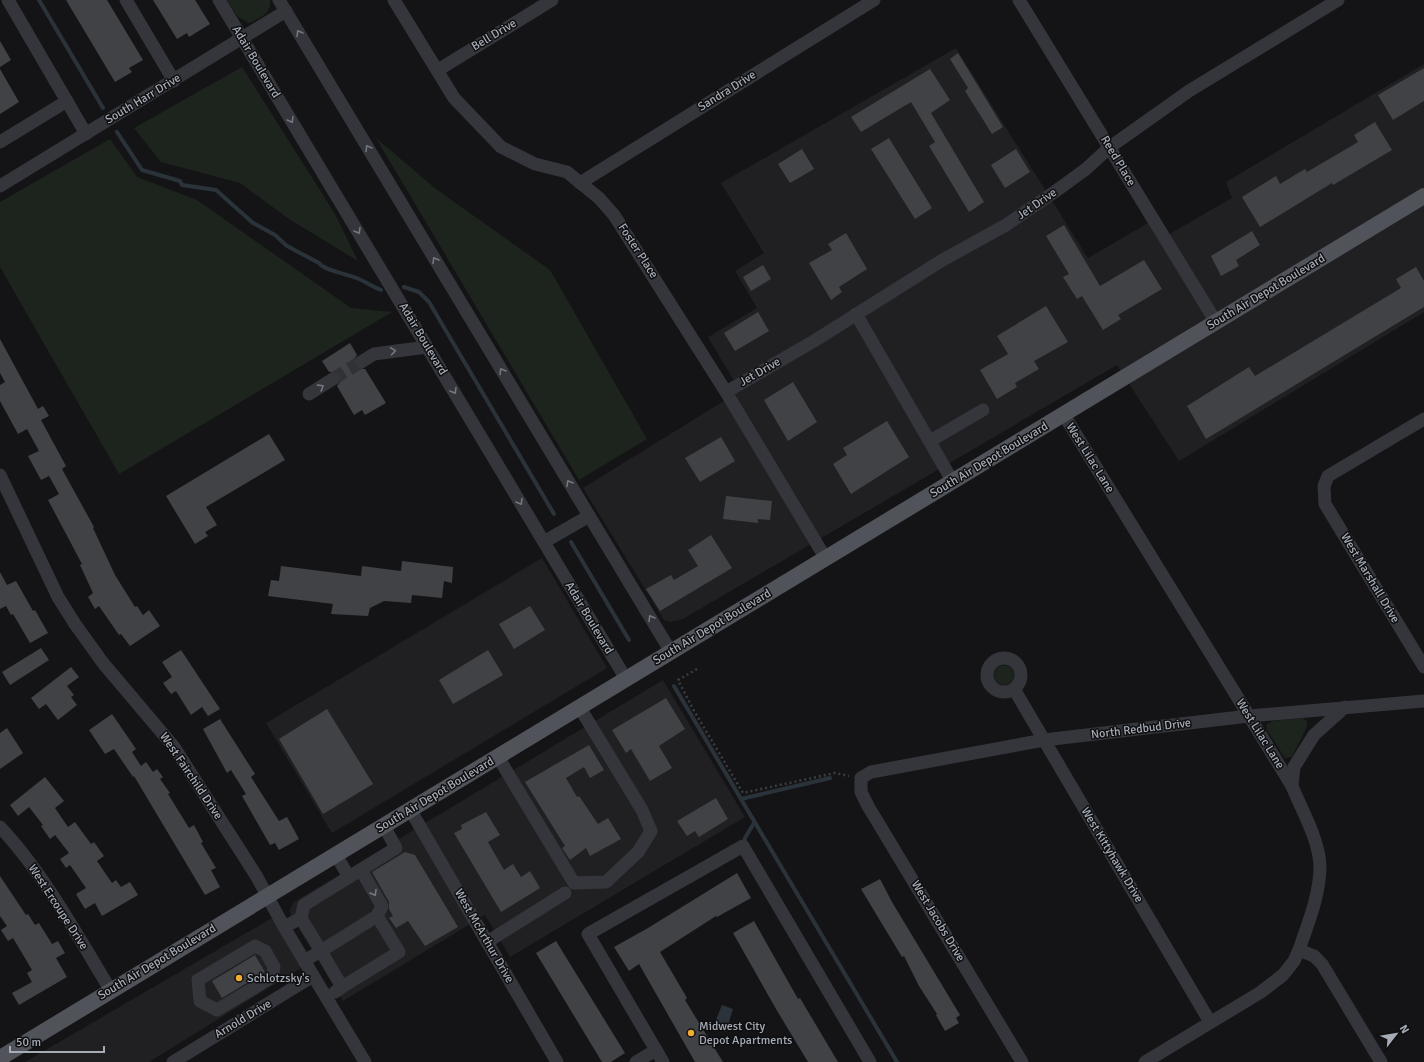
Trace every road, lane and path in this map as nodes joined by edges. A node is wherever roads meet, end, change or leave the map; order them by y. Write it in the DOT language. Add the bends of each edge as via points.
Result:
graph roads {
  1 [pos="8,0"];
  2 [pos="126,0"];
  3 [pos="219,0"];
  4 [pos="394,0"];
  5 [pos="552,0"];
  6 [pos="874,0"];
  7 [pos="1019,0"];
  8 [pos="1338,0"];
  9 [pos="283,6"];
  10 [pos="242,38"];
  11 [pos="438,70"];
  12 [pos="174,80"];
  13 [pos="67,101"];
  14 [pos="86,134"];
  15 [pos="0,142"];
  16 [pos="1110,147"];
  17 [pos="580,183"];
  18 [pos="0,186"];
  19 [pos="1424,196"];
  20 [pos="856,314"];
  21 [pos="1216,322"];
  22 [pos="427,346"];
  23 [pos="361,362"];
  24 [pos="333,380"];
  25 [pos="726,392"];
  26 [pos="309,394"];
  27 [pos="983,410"];
  28 [pos="1064,415"];
  29 [pos="1424,419"];
  30 [pos="930,441"];
  31 [pos="0,475"];
  32 [pos="953,482"];
  33 [pos="589,516"];
  34 [pos="544,542"];
  35 [pos="826,559"];
  36 [pos="670,652"];
  37 [pos="1424,667"];
  38 [pos="697,669"];
  39 [pos="626,679"];
  40 [pos="1014,689"];
  41 [pos="1424,701"];
  42 [pos="1345,707"];
  43 [pos="580,708"];
  44 [pos="1249,716"];
  45 [pos="1044,740"];
  46 [pos="498,757"];
  47 [pos="861,778"];
  48 [pos="1292,786"];
  49 [pos="411,811"];
  50 [pos="384,826"];
  51 [pos="0,827"];
  52 [pos="336,855"];
  53 [pos="361,870"];
  54 [pos="349,877"];
  55 [pos="565,893"];
  56 [pos="267,896"];
  57 [pos="378,916"];
  58 [pos="301,918"];
  59 [pos="284,928"];
  60 [pos="487,942"];
  61 [pos="1299,950"];
  62 [pos="320,951"];
  63 [pos="304,961"];
  64 [pos="313,976"];
  65 [pos="342,987"];
  66 [pos="111,991"];
  67 [pos="326,998"];
  68 [pos="200,1001"];
  69 [pos="1210,1022"];
  70 [pos="656,1050"];
  71 [pos="0,1058"];
  72 [pos="173,1062"];
  73 [pos="365,1062"];
  74 [pos="557,1062"];
  75 [pos="636,1062"];
  76 [pos="663,1062"];
  77 [pos="870,1062"];
  78 [pos="1022,1062"];
  79 [pos="1145,1062"];
  80 [pos="1381,1062"];
  1 -- 13 [label="street"];
  2 -- 12 [label="street"];
  3 -- 10 [label="street, Adair Boulevard"];
  4 -- 11 [label="street, Foster Place"];
  5 -- 11 [label="street, Bell Drive"];
  6 -- 17 [label="street, Sandra Drive"];
  7 -- 16 [label="street, Reed Place"];
  8 -- 16 [label="street, Jet Drive" via="1189,91"];
  9 -- 10 [label="street, South Harr Drive"];
  33 -- 9 [label="street, one-way"];
  10 -- 12 [label="street, South Harr Drive"];
  10 -- 22 [label="street, Adair Boulevard, one-way"];
  11 -- 17 [label="street, Foster Place" via="454,98 500,147 535,164 567,172"];
  12 -- 14 [label="street, South Harr Drive"];
  13 -- 14 [label="street"];
  13 -- 15 [label="street"];
  14 -- 18 [label="street, South Harr Drive"];
  16 -- 20 [label="street, Jet Drive" via="1086,169 1010,222"];
  16 -- 21 [label="street, Reed Place"];
  17 -- 25 [label="street, Foster Place" via="599,198 614,215"];
  19 -- 21 [label="main road, South Air Depot Boulevard"];
  20 -- 25 [label="street, Jet Drive"];
  20 -- 30 [label="street"];
  21 -- 28 [label="main road, South Air Depot Boulevard"];
  23 -- 22 [label="street, one-way" via="374,354"];
  22 -- 34 [label="street, Adair Boulevard, one-way"];
  26 -- 24 [label="street, one-way"];
  25 -- 35 [label="street, Foster Place"];
  27 -- 30 [label="street"];
  28 -- 32 [label="main road, South Air Depot Boulevard"];
  28 -- 44 [label="street, West Lilac Lane"];
  29 -- 37 [label="street, West Marshall Drive" via="1328,476 1324,486 1325,504"];
  30 -- 32 [label="street"];
  31 -- 56 [label="street, West Fairchild Drive" via="58,597 75,624 103,663 174,747"];
  32 -- 35 [label="main road, South Air Depot Boulevard"];
  33 -- 34 [label="street"];
  36 -- 33 [label="street, one-way"];
  34 -- 39 [label="street, Adair Boulevard"];
  35 -- 36 [label="main road, South Air Depot Boulevard"];
  36 -- 39 [label="main road, South Air Depot Boulevard"];
  38 -- 47 [label="path" via="678,680 744,793 835,773"];
  39 -- 43 [label="main road, South Air Depot Boulevard"];
  40 -- 45 [label="street, West Kittyhawk Drive"];
  41 -- 42 [label="street, North Redbud Drive"];
  42 -- 44 [label="street, North Redbud Drive"];
  42 -- 48 [label="street" via="1314,735 1294,767"];
  43 -- 46 [label="main road, South Air Depot Boulevard"];
  43 -- 46 [label="street" via="642,810 651,831 638,852 606,882 574,883"];
  44 -- 45 [label="street, North Redbud Drive"];
  44 -- 48 [label="street, West Lilac Lane"];
  45 -- 47 [label="street, North Redbud Drive" via="871,772"];
  45 -- 69 [label="street, West Kittyhawk Drive"];
  46 -- 49 [label="main road, South Air Depot Boulevard"];
  47 -- 78 [label="street, West Jacobs Drive" via="861,792 868,806"];
  48 -- 61 [label="street, West Lilac Lane" via="1315,841 1320,866 1317,895"];
  49 -- 50 [label="main road, South Air Depot Boulevard"];
  49 -- 60 [label="street, West McArthur Drive"];
  50 -- 52 [label="main road, South Air Depot Boulevard"];
  50 -- 53 [label="street" via="396,848"];
  51 -- 66 [label="street, West Ercoupe Drive" via="13,840 44,885"];
  52 -- 54 [label="street"];
  52 -- 56 [label="main road, South Air Depot Boulevard"];
  53 -- 54 [label="street"];
  53 -- 57 [label="street, one-way" via="382,906"];
  54 -- 58 [label="street" via="304,905"];
  55 -- 60 [label="street"];
  56 -- 59 [label="street, West Fairchild Drive"];
  56 -- 66 [label="main road, South Air Depot Boulevard"];
  57 -- 62 [label="street"];
  57 -- 65 [label="street" via="399,952"];
  58 -- 59 [label="street"];
  58 -- 62 [label="street"];
  59 -- 63 [label="street, West Fairchild Drive"];
  60 -- 74 [label="street, West McArthur Drive"];
  61 -- 69 [label="street, West Lilac Lane" via="1283,975 1261,992"];
  61 -- 80 [label="street" via="1314,956 1322,964"];
  62 -- 63 [label="street"];
  62 -- 65 [label="street"];
  63 -- 64 [label="street, West Fairchild Drive"];
  64 -- 67 [label="street, West Fairchild Drive"];
  64 -- 72 [label="street, Arnold Drive"];
  65 -- 67 [label="street"];
  66 -- 71 [label="main road, South Air Depot Boulevard"];
  67 -- 73 [label="street, West Fairchild Drive"];
  68 -- 68 [label="street" via="217,1010 272,977 274,967 265,951 255,946 198,980"];
  69 -- 79 [label="street, West Lilac Lane"];
  70 -- 75 [label="street"];
  70 -- 76 [label="street"];
  70 -- 77 [label="street" via="588,934 744,846"];
}
